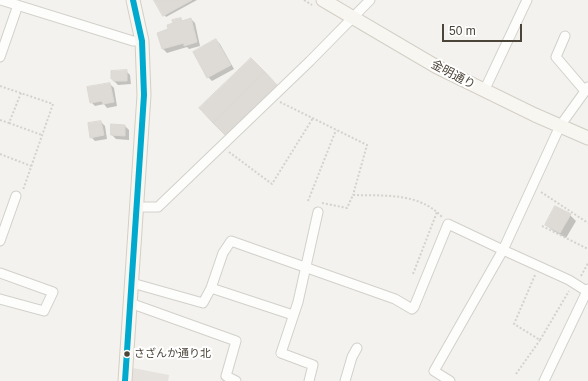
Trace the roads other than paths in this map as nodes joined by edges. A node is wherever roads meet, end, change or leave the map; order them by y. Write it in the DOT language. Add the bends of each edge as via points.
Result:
graph roads {
  1 [pos="1,0"];
  2 [pos="133,0"];
  3 [pos="323,0"];
  4 [pos="370,0"];
  5 [pos="527,0"];
  6 [pos="18,5"];
  7 [pos="353,18"];
  8 [pos="565,36"];
  9 [pos="142,41"];
  10 [pos="0,56"];
  11 [pos="587,89"];
  12 [pos="484,91"];
  13 [pos="560,126"];
  14 [pos="588,138"];
  15 [pos="16,196"];
  16 [pos="137,207"];
  17 [pos="318,212"];
  18 [pos="0,241"];
  19 [pos="503,250"];
  20 [pos="305,268"];
  21 [pos="0,273"];
  22 [pos="132,283"];
  23 [pos="211,288"];
  24 [pos="588,291"];
  25 [pos="0,299"];
  26 [pos="130,303"];
  27 [pos="293,316"];
  28 [pos="357,348"];
  29 [pos="125,381"];
  30 [pos="236,381"];
  31 [pos="309,381"];
  32 [pos="344,381"];
  33 [pos="450,381"];
  34 [pos="544,381"];
  1 -- 6 [label="street"];
  2 -- 9 [label="street"];
  3 -- 7 [label="street, 金明通り"];
  4 -- 7 [label="street"];
  5 -- 12 [label="street"];
  6 -- 9 [label="street" via="134,41"];
  6 -- 10 [label="street"];
  7 -- 12 [label="street, 金明通り"];
  7 -- 16 [label="street" via="158,208"];
  8 -- 11 [label="street" via="556,57"];
  9 -- 16 [label="street" via="144,95"];
  11 -- 13 [label="street"];
  12 -- 13 [label="street, 金明通り"];
  13 -- 14 [label="street, 金明通り"];
  13 -- 19 [label="street"];
  15 -- 18 [label="street"];
  16 -- 22 [label="street"];
  17 -- 20 [label="street"];
  19 -- 20 [label="street" via="448,224 412,309 395,299"];
  19 -- 24 [label="street"];
  19 -- 33 [label="street" via="434,371"];
  20 -- 23 [label="street" via="230,241"];
  20 -- 27 [label="street"];
  21 -- 25 [label="street" via="53,292 44,311"];
  22 -- 23 [label="street" via="203,303"];
  22 -- 26 [label="street"];
  23 -- 27 [label="street"];
  24 -- 34 [label="street"];
  26 -- 29 [label="street"];
  26 -- 30 [label="street" via="236,341 226,376"];
  27 -- 31 [label="street" via="281,353 313,365"];
  28 -- 32 [label="street"];
}
